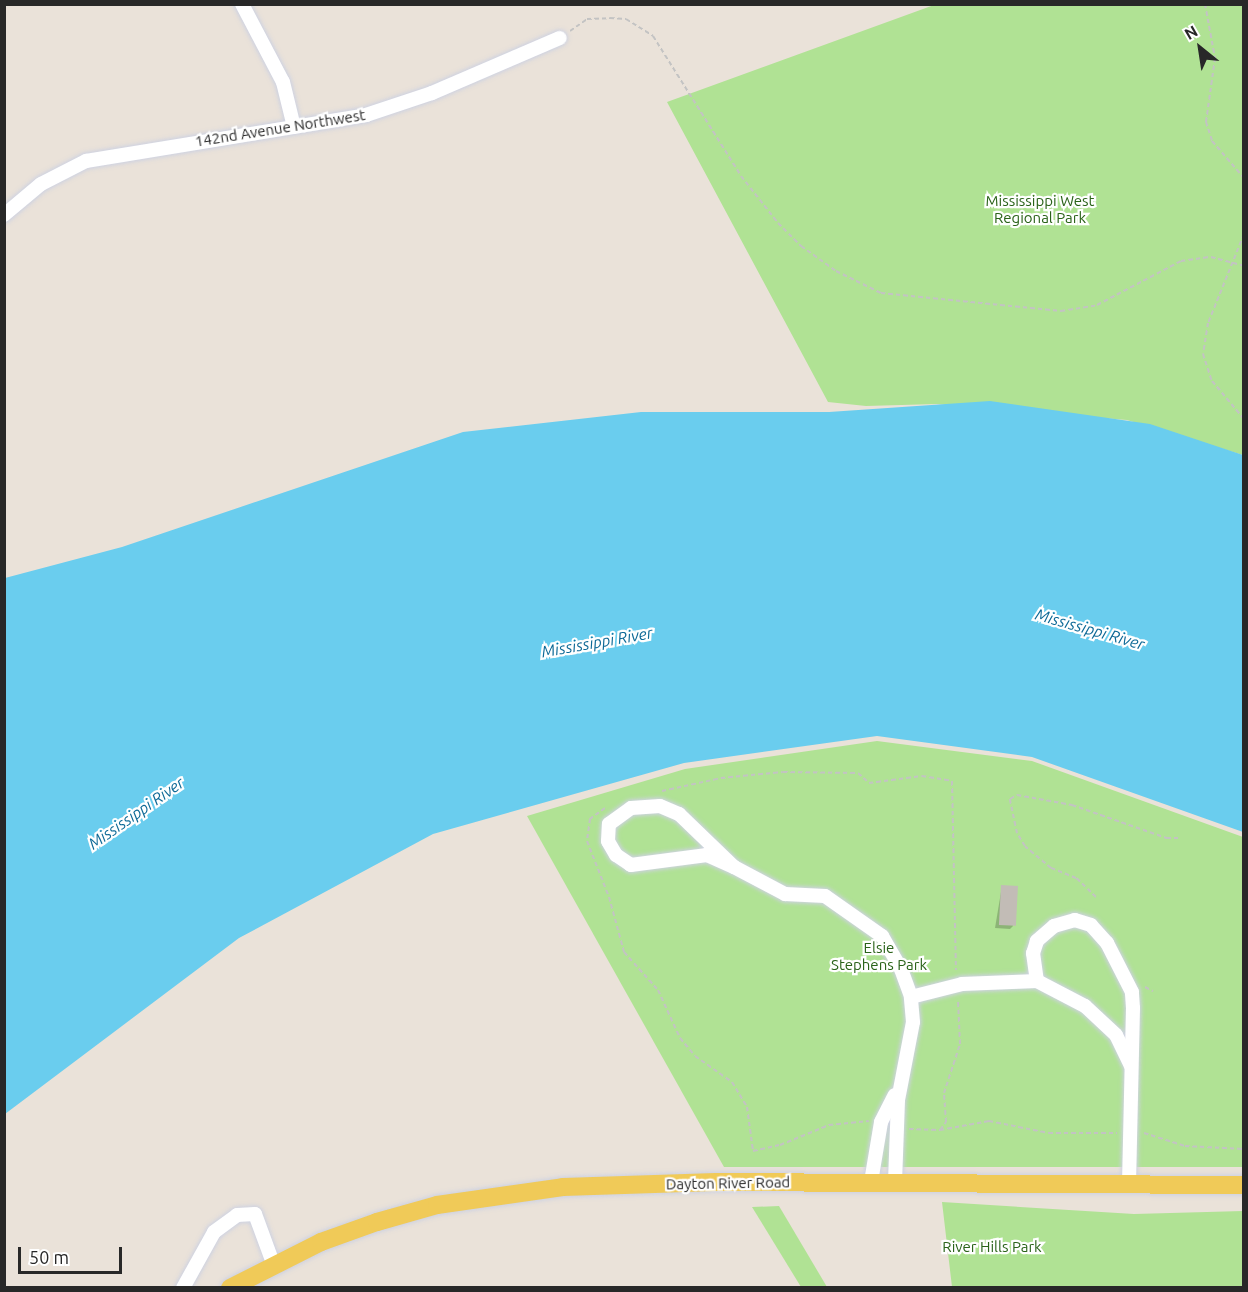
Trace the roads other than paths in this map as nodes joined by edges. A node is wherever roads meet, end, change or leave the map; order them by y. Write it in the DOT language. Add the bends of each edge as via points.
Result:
graph roads {
  1 [pos="242,4"];
  2 [pos="561,38"];
  3 [pos="294,128"];
  4 [pos="4,215"];
  5 [pos="734,867"];
  6 [pos="1037,981"];
  7 [pos="910,997"];
  8 [pos="1131,1066"];
  9 [pos="888,1123"];
  10 [pos="871,1182"];
  11 [pos="895,1182"];
  12 [pos="1129,1184"];
  13 [pos="1244,1185"];
  14 [pos="273,1263"];
  15 [pos="183,1287"];
  16 [pos="230,1287"];
  1 -- 3 [label="street" via="283,82"];
  2 -- 3 [label="street, 142nd Avenue Northwest" via="401,104"];
  3 -- 4 [label="street, 142nd Avenue Northwest" via="86,161 41,184"];
  5 -- 5 [label="street" via="679,813 660,806 631,808 609,824 608,841 616,855 631,865 707,855"];
  5 -- 7 [label="street" via="785,894 825,896 854,914 882,936 901,969"];
  6 -- 7 [label="street" via="957,985"];
  6 -- 8 [label="street" via="1085,1006 1116,1035"];
  6 -- 8 [label="street" via="1033,953 1043,932 1065,922 1091,925 1107,943 1132,992"];
  7 -- 9 [label="street" via="914,1022 904,1077"];
  8 -- 12 [label="street"];
  9 -- 10 [label="street"];
  9 -- 11 [label="street"];
  10 -- 11 [label="main road, Dayton River Road"];
  10 -- 14 [label="main road, Dayton River Road" via="626,1184 501,1194 377,1222"];
  11 -- 12 [label="main road, Dayton River Road"];
  12 -- 13 [label="main road, Dayton River Road"];
  14 -- 15 [label="street" via="255,1214 237,1215 214,1232"];
  14 -- 16 [label="main road, Dayton River Road"];
}
